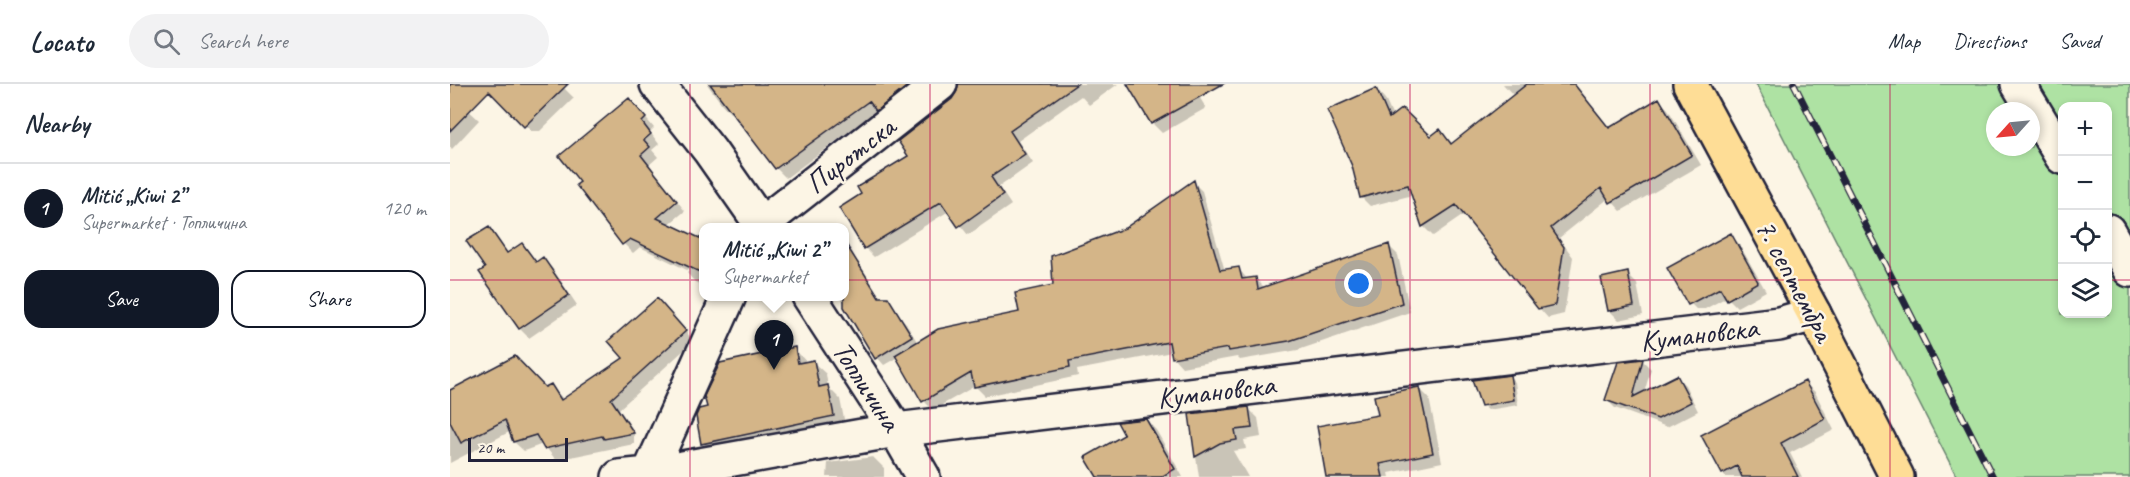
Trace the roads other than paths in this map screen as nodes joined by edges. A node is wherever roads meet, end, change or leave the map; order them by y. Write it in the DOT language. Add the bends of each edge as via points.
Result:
graph roads {
  1 [pos="657,84"];
  2 [pos="940,84"];
  3 [pos="1690,84"];
  4 [pos="2018,84"];
  5 [pos="2061,156"];
  6 [pos="760,223"];
  7 [pos="766,223"];
  8 [pos="727,301"];
  9 [pos="811,301"];
  10 [pos="1814,314"];
  11 [pos="896,430"];
  12 [pos="634,476"];
  13 [pos="923,477"];
  14 [pos="1897,477"];
  1 -- 6 [label="street"];
  2 -- 7 [label="street, Пиротска"];
  3 -- 10 [label="main road, 7. септембра"];
  4 -- 5 [label="street"];
  8 -- 12 [label="street"];
  9 -- 11 [label="street, Топличина"];
  10 -- 11 [label="street, Кумановска" via="1779,324"];
  10 -- 14 [label="main road, 7. септембра"];
  11 -- 12 [label="street, Кумановска"];
  11 -- 13 [label="street, Топличина"];
}
